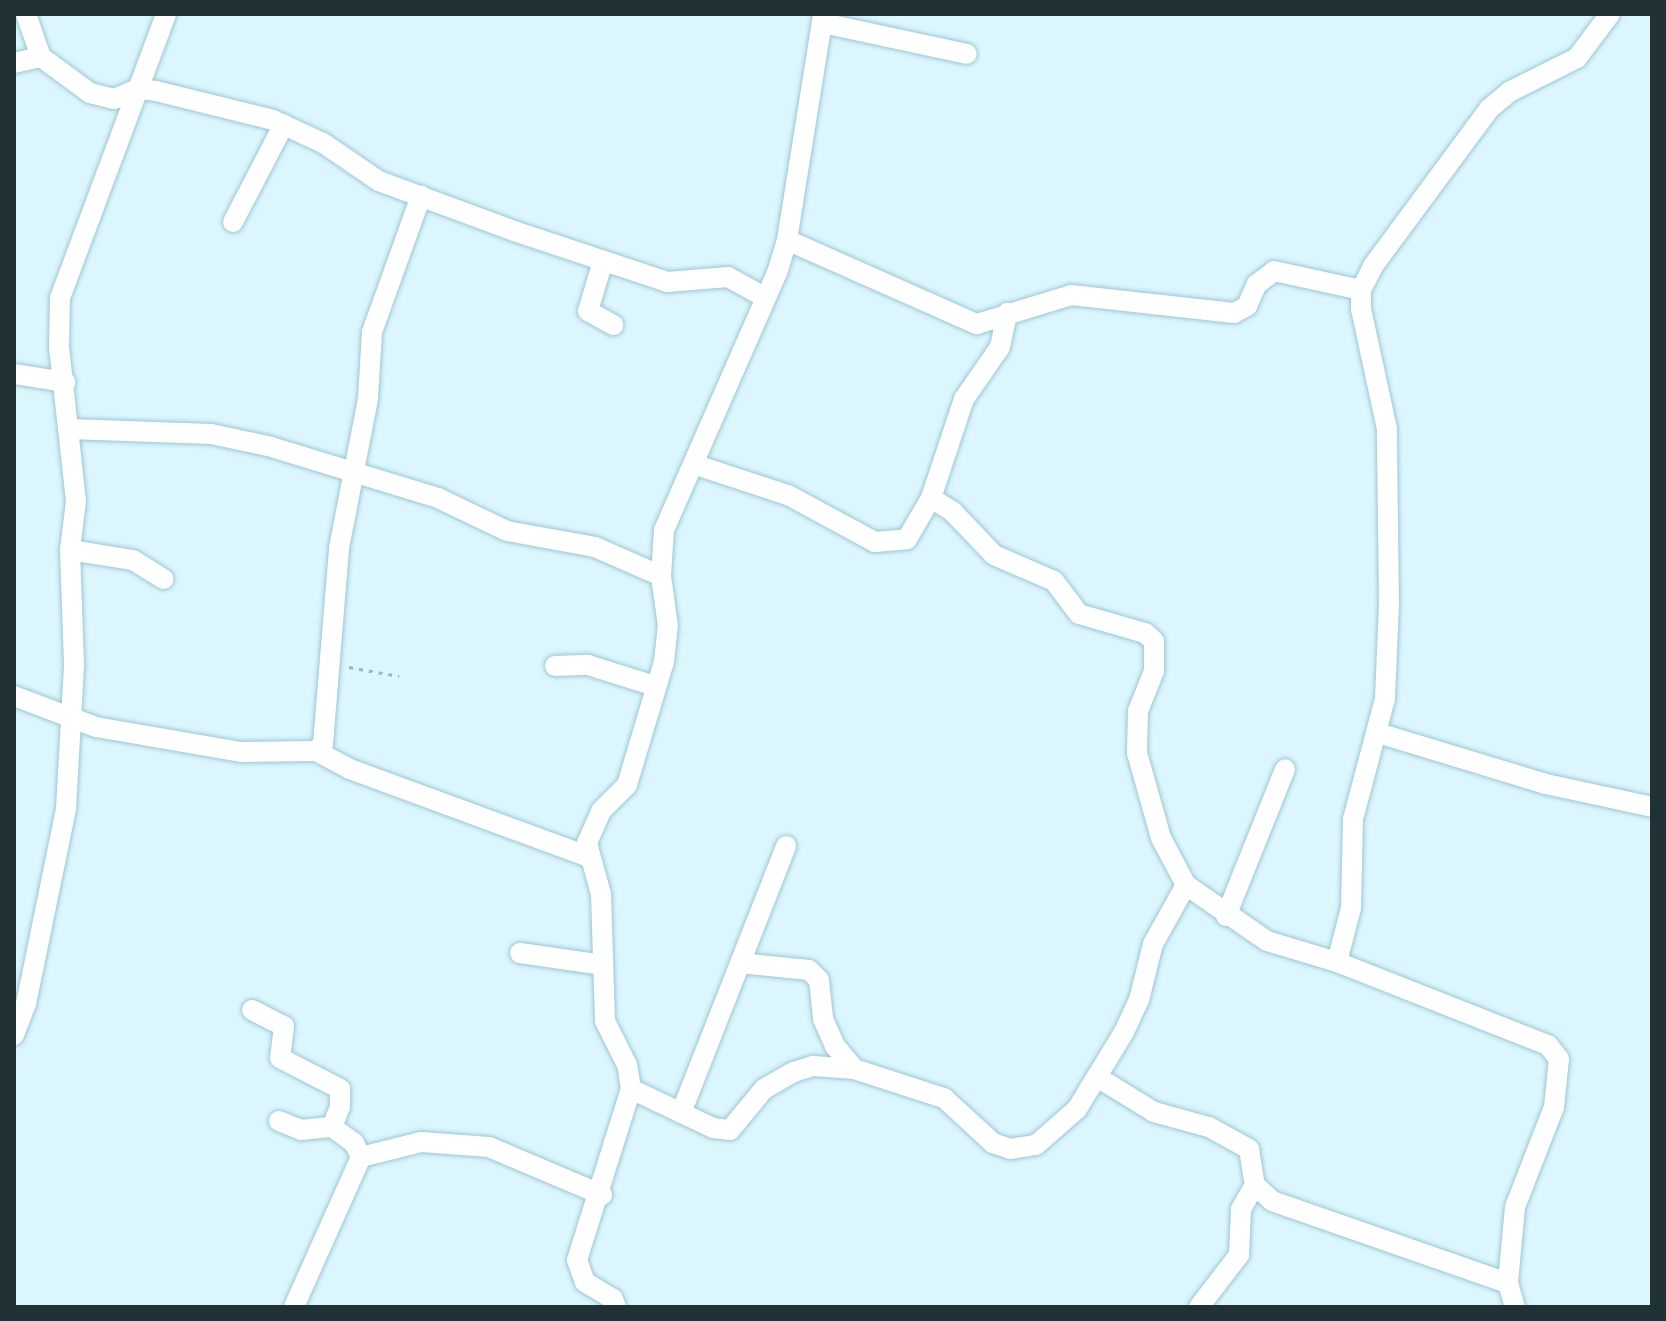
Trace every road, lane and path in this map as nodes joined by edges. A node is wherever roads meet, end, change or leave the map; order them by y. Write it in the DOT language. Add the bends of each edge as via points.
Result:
graph roads {
  1 [pos="26,14"];
  2 [pos="166,14"];
  3 [pos="1610,14"];
  4 [pos="823,19"];
  5 [pos="967,54"];
  6 [pos="41,57"];
  7 [pos="14,63"];
  8 [pos="138,89"];
  9 [pos="284,124"];
  10 [pos="421,196"];
  11 [pos="233,222"];
  12 [pos="787,240"];
  13 [pos="603,261"];
  14 [pos="1361,290"];
  15 [pos="766,298"];
  16 [pos="1007,313"];
  17 [pos="613,325"];
  18 [pos="14,374"];
  19 [pos="65,382"];
  20 [pos="69,429"];
  21 [pos="696,465"];
  22 [pos="357,472"];
  23 [pos="931,498"];
  24 [pos="70,550"];
  25 [pos="661,576"];
  26 [pos="163,579"];
  27 [pos="333,665"];
  28 [pos="555,666"];
  29 [pos="399,676"];
  30 [pos="655,686"];
  31 [pos="14,696"];
  32 [pos="70,716"];
  33 [pos="1378,733"];
  34 [pos="316,751"];
  35 [pos="1285,769"];
  36 [pos="1652,807"];
  37 [pos="786,846"];
  38 [pos="589,857"];
  39 [pos="1186,885"];
  40 [pos="1226,916"];
  41 [pos="520,953"];
  42 [pos="1337,962"];
  43 [pos="740,963"];
  44 [pos="603,965"];
  45 [pos="252,1010"];
  46 [pos="14,1035"];
  47 [pos="854,1069"];
  48 [pos="1097,1077"];
  49 [pos="631,1089"];
  50 [pos="681,1113"];
  51 [pos="279,1121"];
  52 [pos="332,1127"];
  53 [pos="361,1157"];
  54 [pos="1255,1185"];
  55 [pos="602,1195"];
  56 [pos="1508,1283"];
  57 [pos="294,1307"];
  58 [pos="616,1307"];
  59 [pos="1199,1307"];
  60 [pos="1515,1307"];
  1 -- 6 [label="street"];
  2 -- 8 [label="street"];
  3 -- 14 [label="street" via="1577,58 1509,92 1489,109 1373,266"];
  4 -- 5 [label="street"];
  4 -- 12 [label="street"];
  6 -- 7 [label="street"];
  6 -- 8 [label="street" via="90,93 118,98"];
  8 -- 9 [label="street"];
  8 -- 19 [label="street" via="60,298"];
  9 -- 10 [label="street" via="379,181"];
  9 -- 11 [label="street"];
  10 -- 13 [label="street"];
  10 -- 22 [label="street" via="372,332"];
  12 -- 15 [label="street"];
  12 -- 16 [label="street" via="965,322 977,324"];
  13 -- 15 [label="street" via="667,282 728,277"];
  13 -- 17 [label="street" via="588,311"];
  14 -- 16 [label="street" via="1274,271 1257,284 1247,306 1234,313 1097,294 1052,297"];
  14 -- 33 [label="street" via="1387,429 1391,486 1387,671"];
  15 -- 21 [label="street"];
  16 -- 23 [label="street" via="1000,347 964,399"];
  18 -- 19 [label="street"];
  19 -- 20 [label="street"];
  20 -- 22 [label="street" via="211,434"];
  20 -- 24 [label="street" via="76,501"];
  21 -- 23 [label="street" via="788,495 875,542 907,539"];
  21 -- 25 [label="street" via="664,530"];
  22 -- 25 [label="street" via="438,498 493,526 595,547"];
  22 -- 27 [label="street" via="339,548"];
  23 -- 39 [label="street" via="953,512 994,555 1054,581 1079,614 1145,633 1154,641 1154,671 1138,711 1137,753 1161,838"];
  24 -- 26 [label="street" via="133,560"];
  24 -- 32 [label="street"];
  25 -- 30 [label="street" via="668,643"];
  27 -- 29 [label="path"];
  27 -- 34 [label="street" via="327,735"];
  28 -- 30 [label="street" via="588,665"];
  30 -- 38 [label="street" via="627,785 590,828"];
  31 -- 32 [label="street"];
  32 -- 34 [label="street" via="96,727 241,752"];
  32 -- 46 [label="street" via="62,839 26,1004"];
  33 -- 36 [label="street" via="1546,784"];
  33 -- 42 [label="street" via="1353,819 1351,908"];
  34 -- 38 [label="street" via="350,769"];
  35 -- 40 [label="street"];
  37 -- 43 [label="street"];
  38 -- 44 [label="street" via="601,894"];
  39 -- 40 [label="street"];
  39 -- 48 [label="street" via="1153,944 1133,1016"];
  40 -- 42 [label="street" via="1287,950"];
  41 -- 44 [label="street"];
  42 -- 56 [label="street" via="1548,1045 1559,1059 1554,1107 1515,1207"];
  43 -- 47 [label="street" via="809,970 819,980 823,1019 835,1046"];
  43 -- 50 [label="street"];
  44 -- 49 [label="street" via="605,1021 627,1065"];
  45 -- 52 [label="street" via="284,1026 280,1058 340,1089"];
  47 -- 48 [label="street" via="944,1098 993,1143 1010,1149 1036,1145 1053,1134"];
  47 -- 50 [label="street" via="813,1066 794,1072 764,1089 730,1130"];
  48 -- 54 [label="street" via="1154,1112 1209,1127 1249,1149"];
  49 -- 50 [label="street"];
  49 -- 55 [label="street"];
  51 -- 52 [label="street" via="301,1130"];
  52 -- 53 [label="street" via="354,1143"];
  53 -- 55 [label="street" via="421,1142 489,1147"];
  53 -- 57 [label="street"];
  54 -- 56 [label="street" via="1272,1201 1305,1216"];
  54 -- 59 [label="street" via="1241,1209 1239,1255"];
  55 -- 58 [label="street" via="577,1260 578,1273"];
  56 -- 60 [label="street"];
}
